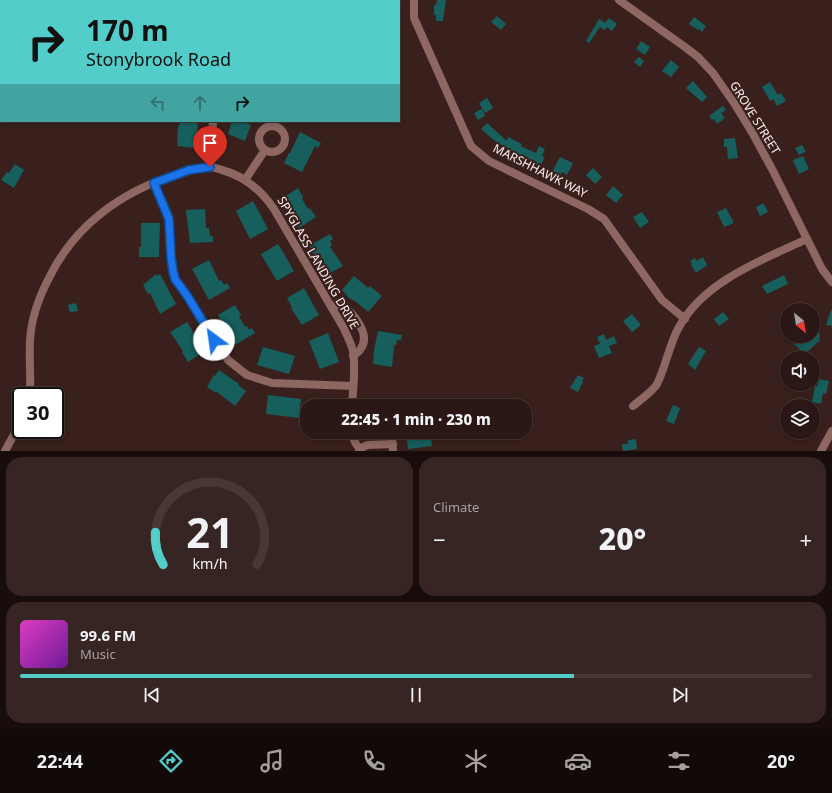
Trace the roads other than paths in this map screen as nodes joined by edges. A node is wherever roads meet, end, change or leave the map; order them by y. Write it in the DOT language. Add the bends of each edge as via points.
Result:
graph roads {
  1 [pos="414,0"];
  2 [pos="619,0"];
  3 [pos="213,122"];
  4 [pos="265,150"];
  5 [pos="210,167"];
  6 [pos="245,180"];
  7 [pos="154,183"];
  8 [pos="807,239"];
  9 [pos="832,282"];
  10 [pos="331,306"];
  11 [pos="685,319"];
  12 [pos="353,356"];
  13 [pos="353,386"];
  14 [pos="30,387"];
  15 [pos="352,399"];
  16 [pos="633,406"];
  17 [pos="832,431"];
  18 [pos="12,438"];
  19 [pos="354,439"];
  20 [pos="393,447"];
  21 [pos="360,450"];
  22 [pos="5,451"];
  23 [pos="822,451"];
  1 -- 11 [label="street, MARSHHAWK WAY" via="414,18 471,146 489,161 604,219 662,300"];
  2 -- 8 [label="street, GROVE STREET" via="698,57 713,73 753,134"];
  3 -- 5 [label="street"];
  4 -- 6 [label="street"];
  5 -- 6 [label="street, SPYGLASS LANDING DRIVE"];
  5 -- 7 [label="street" via="189,170"];
  6 -- 10 [label="street, SPYGLASS LANDING DRIVE" via="260,192 274,209"];
  7 -- 13 [label="street" via="169,219 175,279 228,360 247,375 272,383"];
  7 -- 14 [label="street" via="108,206 68,245 49,277 36,309 30,339"];
  8 -- 9 [label="street, GROVE STREET" via="822,269"];
  8 -- 11 [label="street" via="726,279 709,291"];
  10 -- 12 [label="street, SPYGLASS LANDING DRIVE" via="343,327"];
  10 -- 12 [label="street" via="341,305 358,321 364,342"];
  11 -- 16 [label="street" via="671,344 657,385"];
  12 -- 13 [label="street, SPYGLASS LANDING DRIVE"];
  13 -- 15 [label="street, SPYGLASS LANDING DRIVE"];
  17 -- 23 [label="street"];
  18 -- 22 [label="street"];
  19 -- 21 [label="street"];
  20 -- 21 [label="street" via="367,445"];
}
